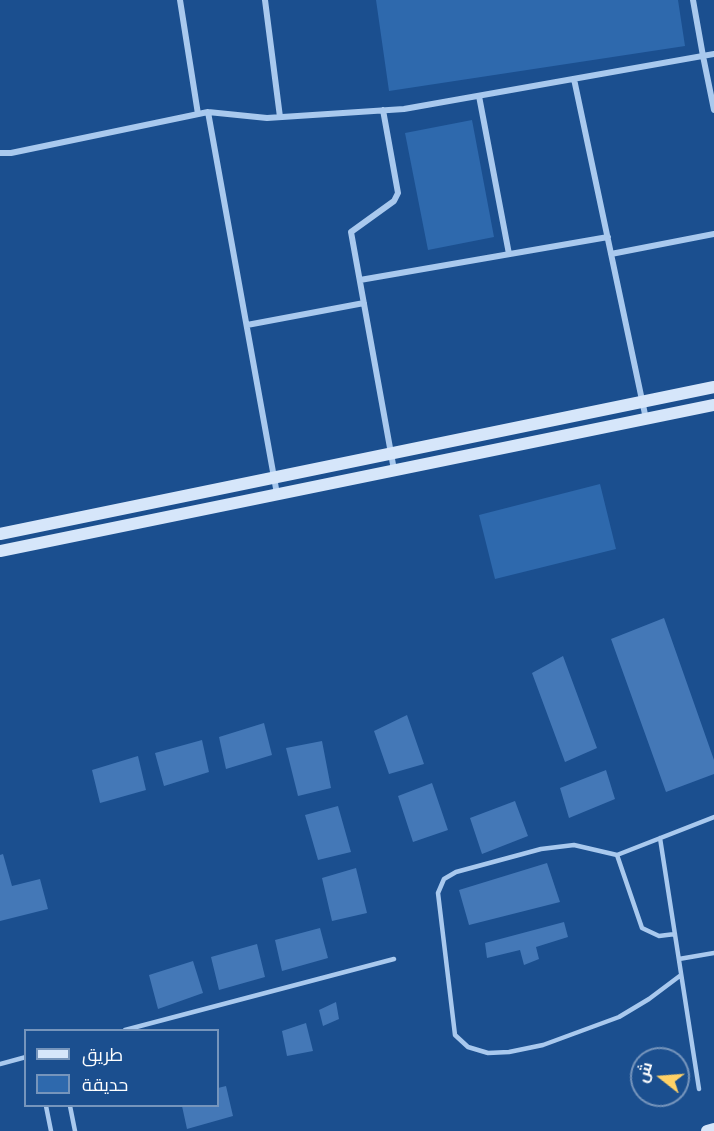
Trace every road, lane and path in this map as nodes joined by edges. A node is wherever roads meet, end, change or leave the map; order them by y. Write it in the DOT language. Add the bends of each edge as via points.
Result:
graph roads {
  1 [pos="180,0"];
  2 [pos="265,0"];
  3 [pos="693,0"];
  4 [pos="714,54"];
  5 [pos="703,56"];
  6 [pos="574,79"];
  7 [pos="479,96"];
  8 [pos="383,110"];
  9 [pos="714,110"];
  10 [pos="208,112"];
  11 [pos="198,114"];
  12 [pos="280,117"];
  13 [pos="0,153"];
  14 [pos="714,234"];
  15 [pos="608,237"];
  16 [pos="508,254"];
  17 [pos="611,254"];
  18 [pos="360,280"];
  19 [pos="364,303"];
  20 [pos="247,325"];
  21 [pos="714,387"];
  22 [pos="642,402"];
  23 [pos="714,405"];
  24 [pos="646,419"];
  25 [pos="391,454"];
  26 [pos="394,470"];
  27 [pos="274,478"];
  28 [pos="277,494"];
  29 [pos="0,534"];
  30 [pos="0,551"];
  31 [pos="714,817"];
  32 [pos="660,838"];
  33 [pos="617,855"];
  34 [pos="675,934"];
  35 [pos="714,953"];
  36 [pos="394,959"];
  37 [pos="679,959"];
  38 [pos="681,975"];
  39 [pos="129,1029"];
  40 [pos="24,1058"];
  41 [pos="0,1064"];
  42 [pos="699,1089"];
  43 [pos="46,1107"];
  44 [pos="70,1107"];
  45 [pos="714,1129"];
  46 [pos="51,1131"];
  47 [pos="75,1131"];
  48 [pos="707,1131"];
  1 -- 11 [label="street"];
  2 -- 12 [label="street"];
  3 -- 5 [label="street"];
  4 -- 5 [label="street"];
  5 -- 6 [label="street"];
  5 -- 9 [label="street"];
  6 -- 7 [label="street"];
  6 -- 15 [label="street"];
  7 -- 8 [label="street"];
  7 -- 16 [label="street"];
  8 -- 12 [label="street"];
  8 -- 18 [label="street" via="399,193 394,201 351,232"];
  10 -- 11 [label="street"];
  10 -- 12 [label="street"];
  10 -- 20 [label="street"];
  11 -- 13 [label="street"];
  14 -- 17 [label="street"];
  15 -- 16 [label="street"];
  15 -- 17 [label="street"];
  16 -- 18 [label="street"];
  17 -- 22 [label="street"];
  18 -- 19 [label="street"];
  19 -- 20 [label="street"];
  19 -- 25 [label="street"];
  20 -- 27 [label="street"];
  21 -- 22 [label="main road"];
  22 -- 24 [label="street"];
  22 -- 25 [label="main road"];
  23 -- 24 [label="main road"];
  24 -- 26 [label="main road"];
  25 -- 26 [label="street"];
  25 -- 27 [label="main road"];
  26 -- 28 [label="main road"];
  27 -- 28 [label="street"];
  27 -- 29 [label="main road"];
  28 -- 30 [label="main road"];
  31 -- 32 [label="lane"];
  32 -- 33 [label="lane"];
  32 -- 34 [label="lane"];
  33 -- 34 [label="lane" via="642,928 659,936"];
  33 -- 38 [label="lane" via="574,845 541,849 456,872 444,879 438,893 455,1035 468,1047 488,1053 543,1045 619,1017"];
  34 -- 37 [label="lane"];
  35 -- 37 [label="lane"];
  36 -- 39 [label="lane"];
  37 -- 38 [label="lane"];
  38 -- 42 [label="lane"];
  40 -- 41 [label="lane"];
  43 -- 46 [label="lane"];
  44 -- 47 [label="lane"];
  45 -- 48 [label="main road"];
}
